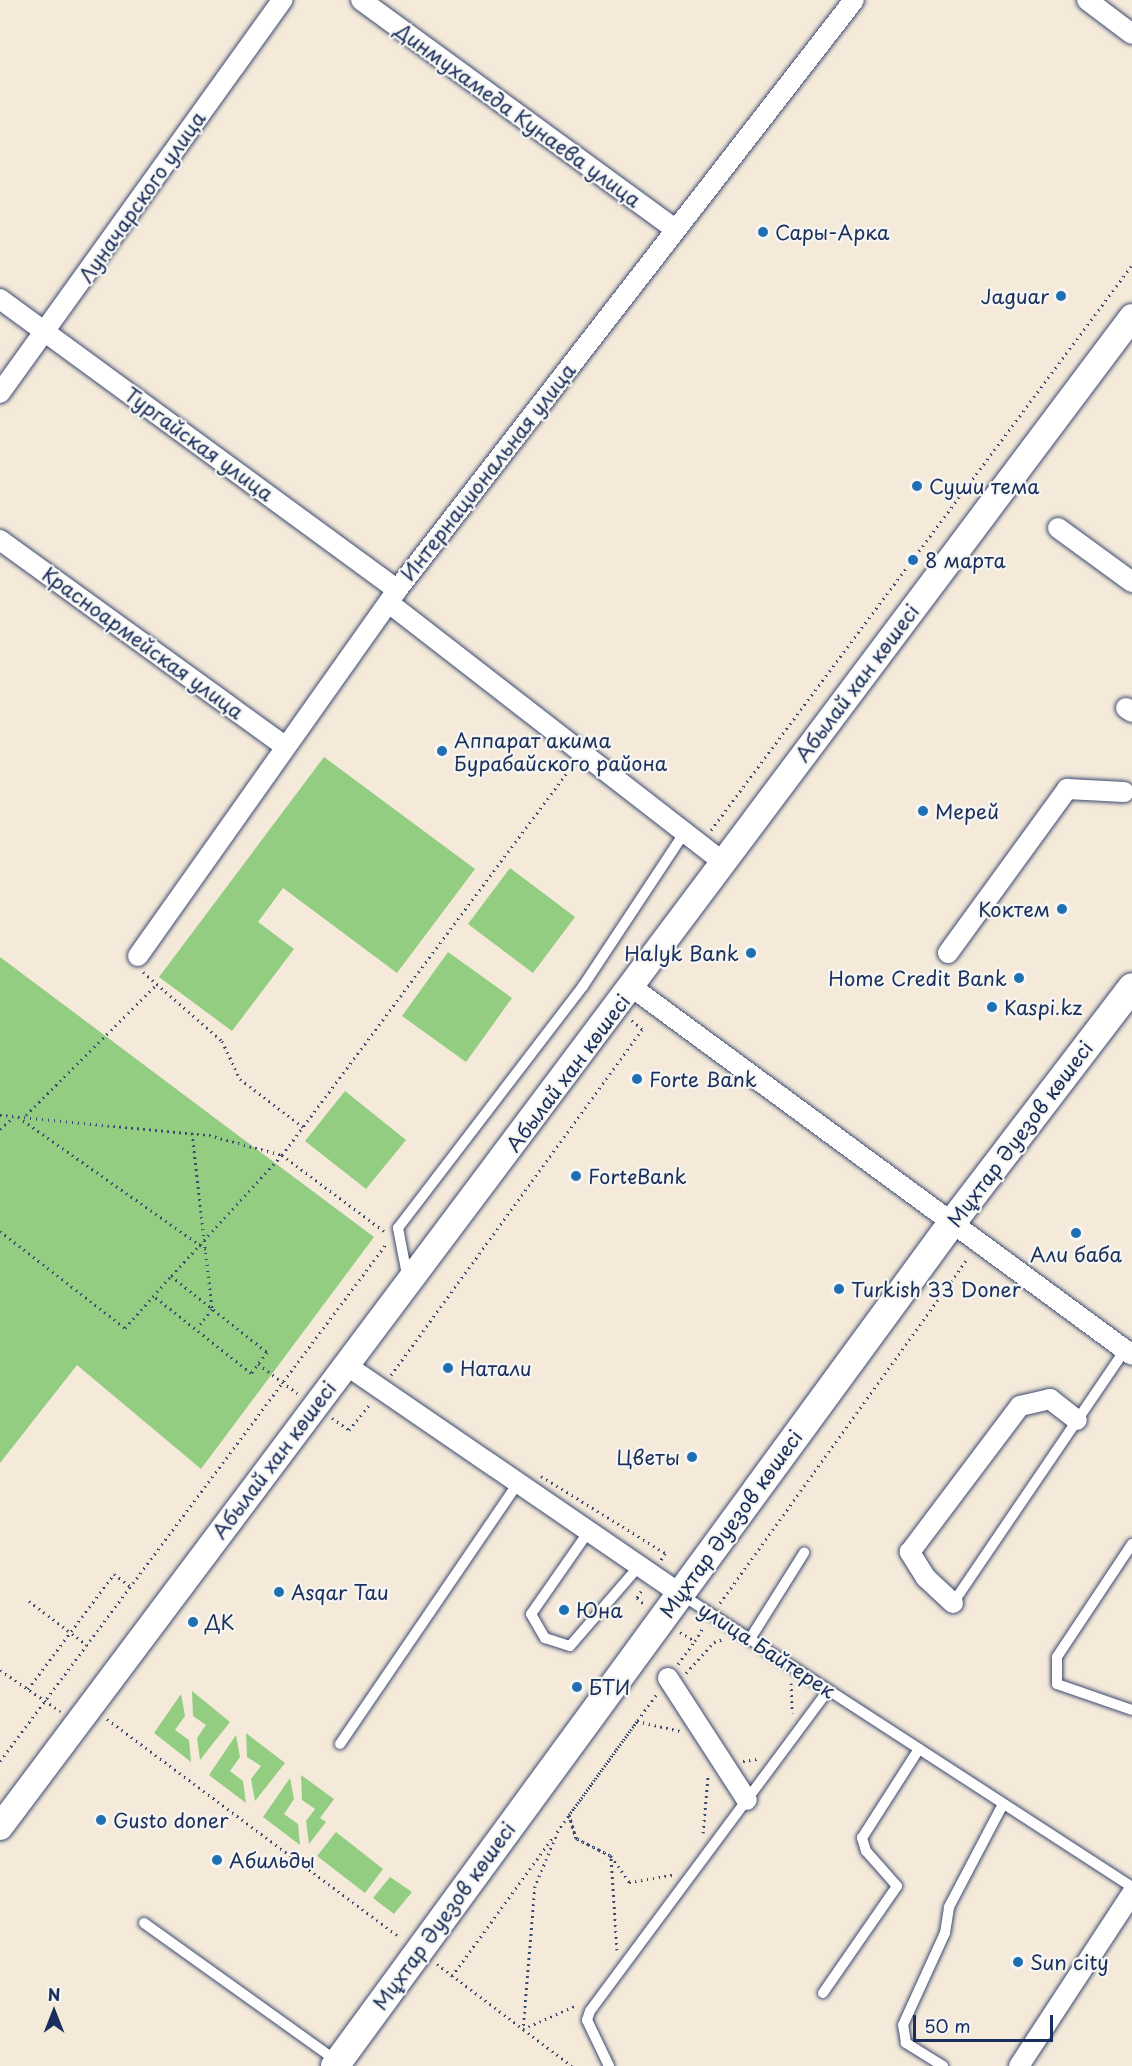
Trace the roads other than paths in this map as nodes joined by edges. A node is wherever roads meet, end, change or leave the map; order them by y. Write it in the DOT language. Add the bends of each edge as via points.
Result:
graph roads {
  1 [pos="282,0"];
  2 [pos="361,0"];
  3 [pos="854,0"];
  4 [pos="1087,0"];
  5 [pos="1132,34"];
  6 [pos="675,229"];
  7 [pos="0,299"];
  8 [pos="1132,317"];
  9 [pos="46,332"];
  10 [pos="0,393"];
  11 [pos="1058,528"];
  12 [pos="0,540"];
  13 [pos="1132,582"];
  14 [pos="393,597"];
  15 [pos="285,746"];
  16 [pos="1129,791"];
  17 [pos="693,828"];
  18 [pos="723,862"];
  19 [pos="948,953"];
  20 [pos="138,956"];
  21 [pos="1132,987"];
  22 [pos="633,988"];
  23 [pos="951,1224"];
  24 [pos="408,1281"];
  25 [pos="1128,1352"];
  26 [pos="346,1365"];
  27 [pos="1077,1420"];
  28 [pos="518,1483"];
  29 [pos="589,1532"];
  30 [pos="1132,1544"];
  31 [pos="804,1553"];
  32 [pos="639,1566"];
  33 [pos="680,1594"];
  34 [pos="953,1603"];
  35 [pos="750,1639"];
  36 [pos="665,1682"];
  37 [pos="828,1690"];
  38 [pos="1132,1710"];
  39 [pos="340,1744"];
  40 [pos="919,1749"];
  41 [pos="747,1800"];
  42 [pos="1003,1803"];
  43 [pos="0,1827"];
  44 [pos="1132,1887"];
  45 [pos="1132,1893"];
  46 [pos="144,1923"];
  47 [pos="823,1994"];
  48 [pos="336,2064"];
  49 [pos="609,2066"];
  50 [pos="943,2066"];
  51 [pos="1019,2066"];
  1 -- 9 [label="street, Луначарского улица"];
  2 -- 6 [label="street, Динмухамеда Кунаева улица"];
  3 -- 6 [label="street, Интернациональная улица"];
  4 -- 5 [label="street"];
  6 -- 14 [label="street, Интернациональная улица"];
  7 -- 9 [label="street, Тургайская улица"];
  8 -- 18 [label="street, Абылай хан көшесі"];
  9 -- 10 [label="street, Луначарского улица"];
  9 -- 14 [label="street, Тургайская улица"];
  11 -- 13 [label="street"];
  12 -- 15 [label="street, Красноармейская улица"];
  14 -- 15 [label="street, Интернациональная улица"];
  14 -- 17 [label="street, Тургайская улица" via="584,750"];
  15 -- 20 [label="street, Интернациональная улица"];
  16 -- 19 [label="street" via="1066,789"];
  17 -- 18 [label="street, Тургайская улица"];
  17 -- 24 [label="lane" via="583,986 398,1228"];
  18 -- 22 [label="street, Абылай хан көшесі"];
  21 -- 23 [label="main road, Мұхтар Әуезов көшесі"];
  22 -- 23 [label="street"];
  22 -- 24 [label="street, Абылай хан көшесі"];
  23 -- 25 [label="street"];
  23 -- 33 [label="main road, Мұхтар Әуезов көшесі"];
  24 -- 26 [label="street, Абылай хан көшесі"];
  25 -- 27 [label="lane"];
  26 -- 28 [label="street, улица Байтерек"];
  26 -- 43 [label="street, Абылай хан көшесі"];
  27 -- 34 [label="lane"];
  27 -- 34 [label="street" via="1050,1399 1020,1407 910,1552 926,1578"];
  28 -- 29 [label="street, улица Байтерек"];
  28 -- 39 [label="lane"];
  29 -- 32 [label="street, улица Байтерек"];
  29 -- 32 [label="lane" via="531,1614 545,1638 570,1646"];
  30 -- 38 [label="lane" via="1057,1657 1057,1684"];
  31 -- 35 [label="lane"];
  32 -- 33 [label="street, улица Байтерек"];
  33 -- 35 [label="lane, улица Байтерек"];
  33 -- 48 [label="main road, Мұхтар Әуезов көшесі"];
  35 -- 37 [label="lane, улица Байтерек"];
  36 -- 41 [label="street" via="716,1765"];
  37 -- 40 [label="lane, улица Байтерек"];
  37 -- 41 [label="lane"];
  40 -- 42 [label="lane, улица Байтерек"];
  40 -- 47 [label="lane" via="862,1838 866,1851 897,1886"];
  41 -- 49 [label="lane" via="587,2020"];
  42 -- 44 [label="lane, улица Байтерек"];
  42 -- 50 [label="lane" via="949,1907 945,1933 903,2025 906,2043"];
  45 -- 51 [label="street"];
  46 -- 48 [label="lane"];
}
